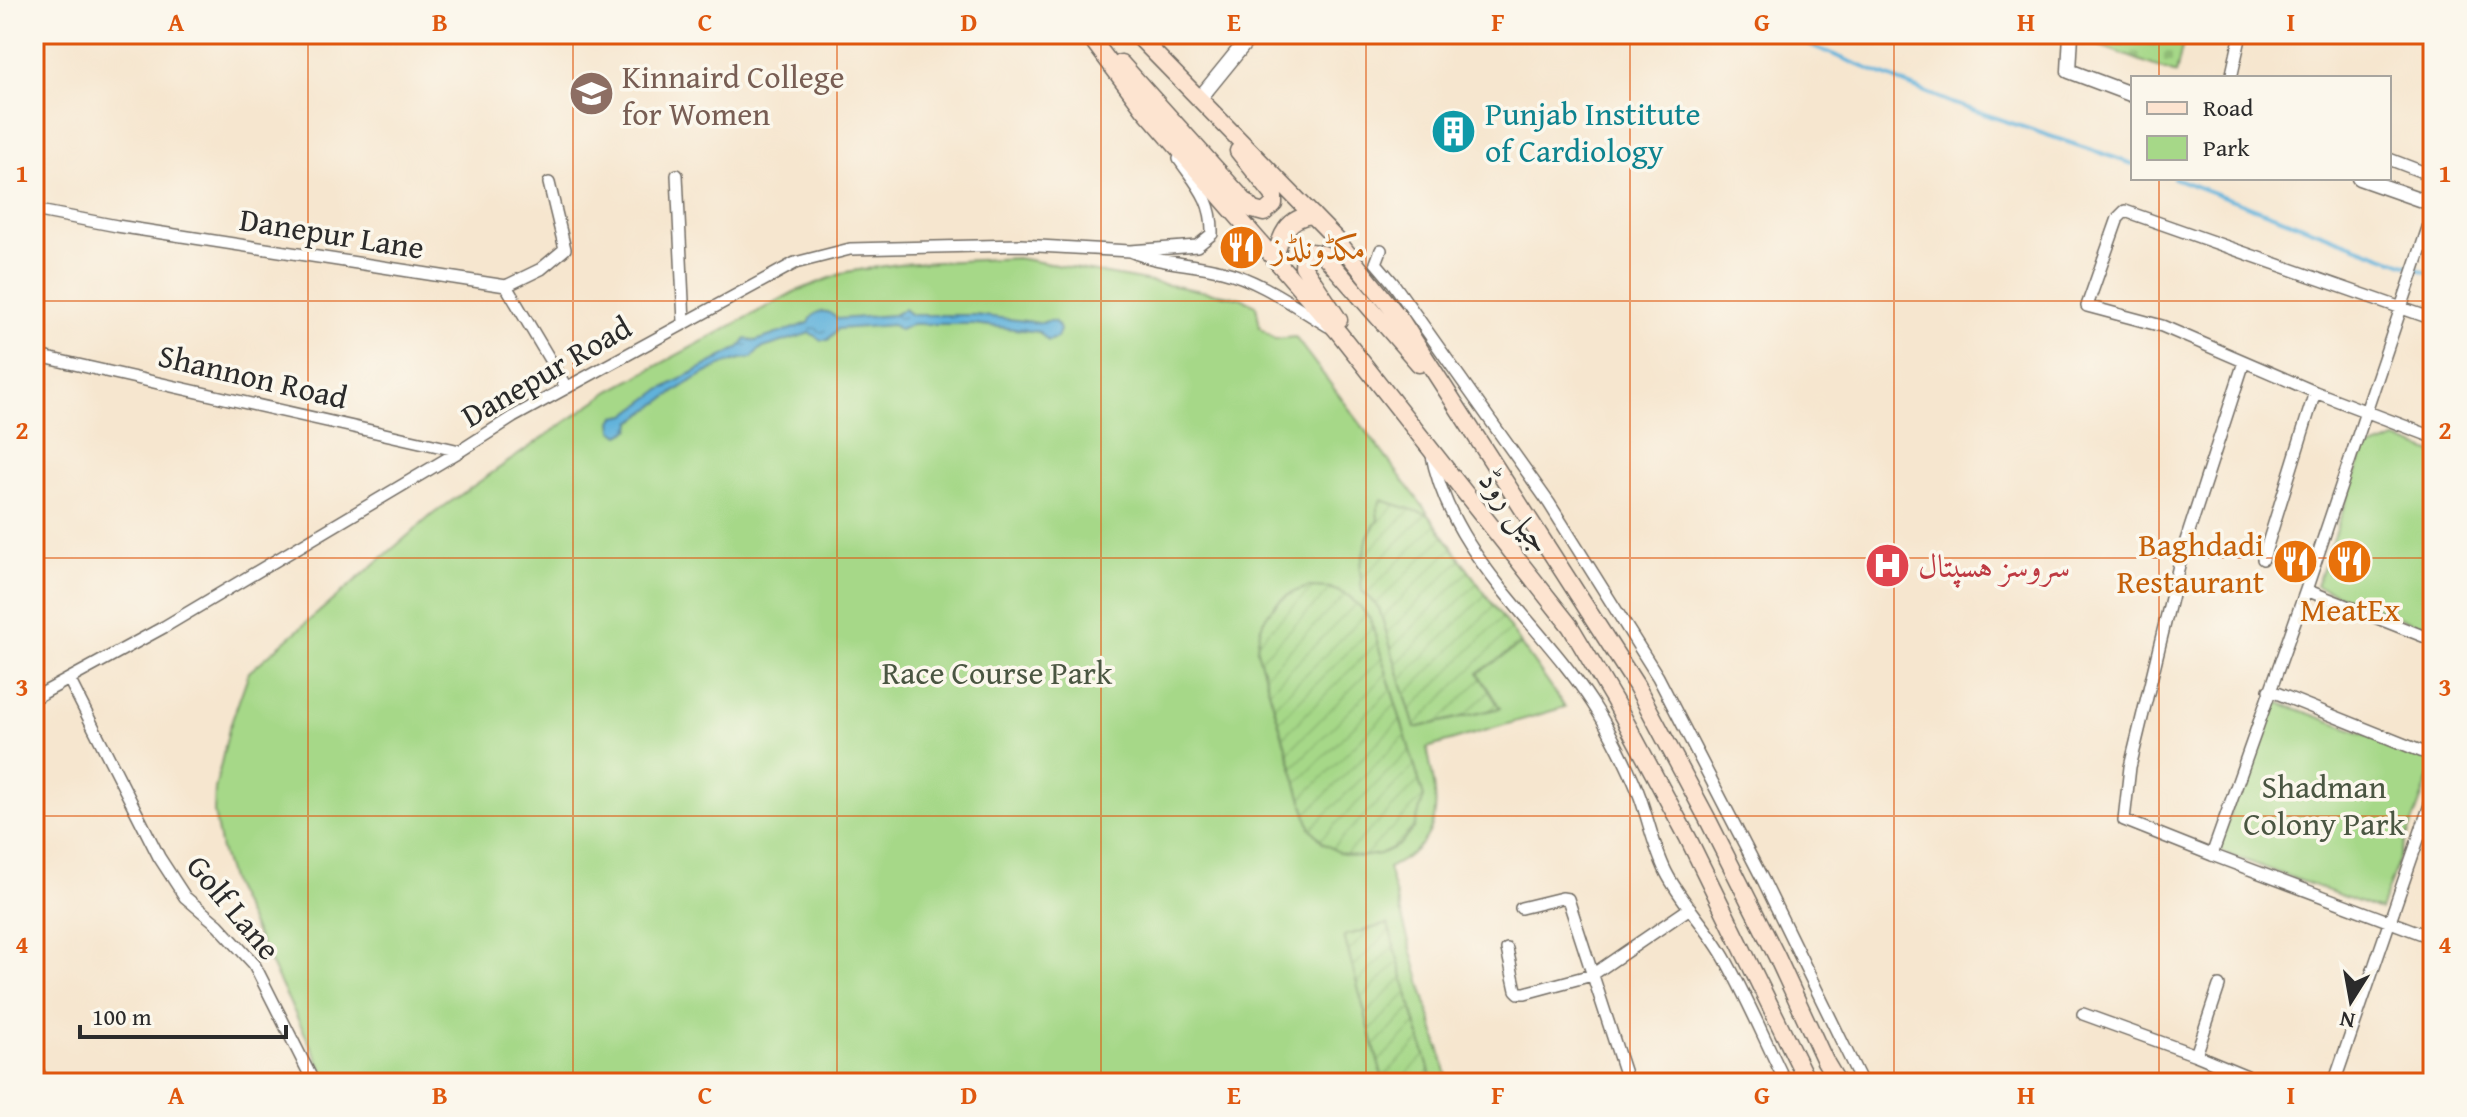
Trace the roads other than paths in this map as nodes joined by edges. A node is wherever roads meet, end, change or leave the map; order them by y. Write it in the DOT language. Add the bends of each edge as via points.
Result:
graph roads {
  1 [pos="1091,34"];
  2 [pos="1136,34"];
  3 [pos="1252,34"];
  4 [pos="2071,34"];
  5 [pos="2241,34"];
  6 [pos="2231,76"];
  7 [pos="2131,94"];
  8 [pos="1200,98"];
  9 [pos="1144,109"];
  10 [pos="2391,160"];
  11 [pos="677,175"];
  12 [pos="2433,176"];
  13 [pos="2365,180"];
  14 [pos="549,183"];
  15 [pos="2433,204"];
  16 [pos="34,210"];
  17 [pos="2433,213"];
  18 [pos="1313,215"];
  19 [pos="1381,250"];
  20 [pos="1130,251"];
  21 [pos="1275,259"];
  22 [pos="506,286"];
  23 [pos="2403,300"];
  24 [pos="2433,319"];
  25 [pos="684,322"];
  26 [pos="1339,333"];
  27 [pos="34,355"];
  28 [pos="2244,362"];
  29 [pos="566,387"];
  30 [pos="2315,392"];
  31 [pos="1450,399"];
  32 [pos="1399,407"];
  33 [pos="2364,411"];
  34 [pos="2433,437"];
  35 [pos="1430,446"];
  36 [pos="460,451"];
  37 [pos="2263,559"];
  38 [pos="2306,590"];
  39 [pos="2433,640"];
  40 [pos="69,679"];
  41 [pos="2269,690"];
  42 [pos="34,698"];
  43 [pos="2433,756"];
  44 [pos="2433,796"];
  45 [pos="2212,855"];
  46 [pos="1722,907"];
  47 [pos="1521,908"];
  48 [pos="1690,908"];
  49 [pos="1698,920"];
  50 [pos="2389,922"];
  51 [pos="2433,938"];
  52 [pos="1507,949"];
  53 [pos="1592,975"];
  54 [pos="2219,986"];
  55 [pos="2083,1014"];
  56 [pos="2196,1055"];
  57 [pos="34,1064"];
  58 [pos="44,1083"];
  59 [pos="314,1083"];
  60 [pos="1628,1083"];
  61 [pos="1786,1083"];
  62 [pos="1808,1083"];
  63 [pos="1838,1083"];
  64 [pos="1862,1083"];
  65 [pos="2264,1083"];
  66 [pos="2334,1083"];
  1 -- 8 [label="main road" via="1253,210 1270,210 1274,196"];
  1 -- 9 [label="main road, جیل روڈ"];
  2 -- 8 [label="main road, جیل روڈ"];
  3 -- 8 [label="street"];
  4 -- 7 [label="street" via="2069,71"];
  5 -- 6 [label="street"];
  8 -- 18 [label="main road, جیل روڈ"];
  9 -- 20 [label="street, Danepur Road" via="1208,200 1212,234 1197,246"];
  9 -- 21 [label="main road, جیل روڈ"];
  10 -- 12 [label="street"];
  11 -- 25 [label="street"];
  13 -- 15 [label="street"];
  14 -- 22 [label="street" via="565,249 541,269"];
  16 -- 22 [label="street, Danepur Lane"];
  17 -- 23 [label="street"];
  18 -- 21 [label="main road" via="1284,230"];
  18 -- 31 [label="main road, جیل روڈ" via="1401,320"];
  19 -- 64 [label="street" via="1376,263 1549,503 1658,677"];
  20 -- 25 [label="street, Danepur Road" via="1020,245 850,249 795,263"];
  20 -- 26 [label="street, Danepur Road" via="1257,283"];
  21 -- 26 [label="main road, جیل روڈ"];
  22 -- 29 [label="street"];
  23 -- 24 [label="street"];
  23 -- 28 [label="street" via="2125,211 2087,306 2162,326"];
  23 -- 33 [label="street"];
  25 -- 29 [label="street, Danepur Road"];
  26 -- 32 [label="main road, جیل روڈ"];
  27 -- 36 [label="street, Shannon Road"];
  28 -- 30 [label="street"];
  28 -- 45 [label="street" via="2182,553 2130,767 2124,820"];
  29 -- 36 [label="street, Danepur Road"];
  30 -- 33 [label="street"];
  30 -- 37 [label="street"];
  31 -- 32 [label="main road" via="1323,254 1310,252 1303,261 1306,270"];
  31 -- 63 [label="main road, جیل روڈ" via="1636,685"];
  32 -- 35 [label="main road, جیل روڈ"];
  33 -- 34 [label="street"];
  33 -- 38 [label="street"];
  35 -- 46 [label="main road, جیل روڈ" via="1570,626"];
  35 -- 48 [label="street" via="1436,479 1472,547 1595,706 1640,795 1657,854"];
  36 -- 40 [label="street, Danepur Road"];
  38 -- 39 [label="street"];
  38 -- 41 [label="street"];
  40 -- 42 [label="street, Danepur Road"];
  40 -- 59 [label="street, Golf Lane" via="159,857 185,897 254,964"];
  41 -- 43 [label="street"];
  41 -- 45 [label="street"];
  44 -- 50 [label="street"];
  45 -- 50 [label="street"];
  46 -- 49 [label="street"];
  46 -- 62 [label="main road, جیل روڈ"];
  47 -- 53 [label="street" via="1568,899"];
  48 -- 49 [label="street"];
  48 -- 53 [label="street"];
  49 -- 61 [label="street" via="1724,957"];
  50 -- 51 [label="street"];
  50 -- 66 [label="street"];
  52 -- 53 [label="street" via="1519,993"];
  53 -- 60 [label="street"];
  54 -- 56 [label="street"];
  55 -- 56 [label="street"];
  56 -- 65 [label="street"];
  57 -- 58 [label="street"];
}
